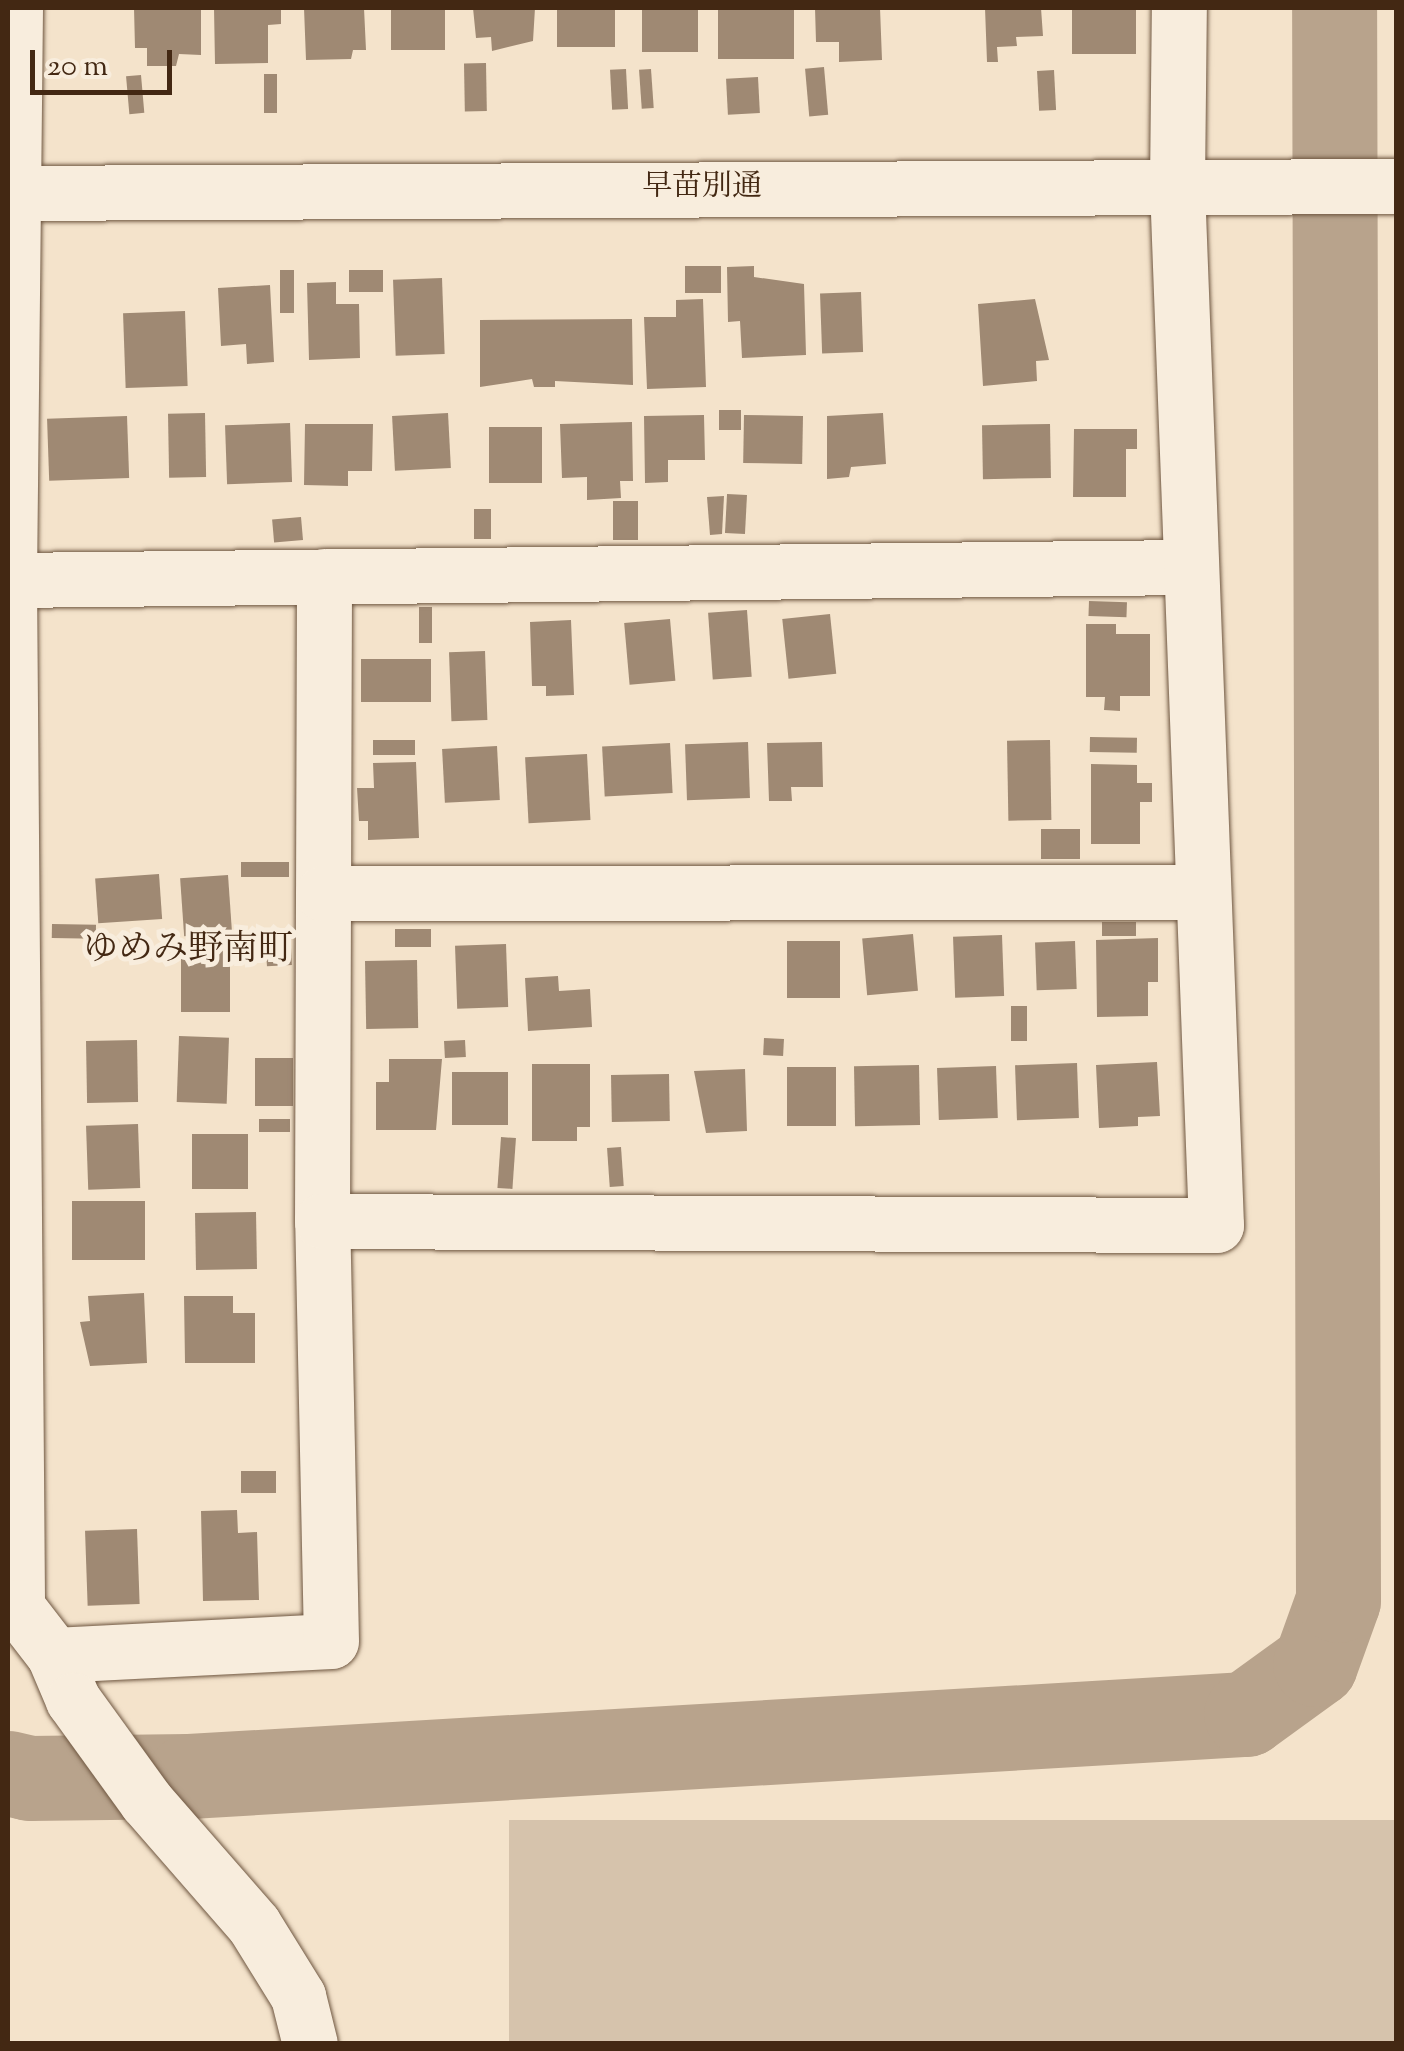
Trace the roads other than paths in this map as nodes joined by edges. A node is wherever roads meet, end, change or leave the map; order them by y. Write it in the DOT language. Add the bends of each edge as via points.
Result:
graph roads {
  1 [pos="15,8"];
  2 [pos="1179,8"];
  3 [pos="1177,185"];
  4 [pos="1396,186"];
  5 [pos="13,194"];
  6 [pos="1190,567"];
  7 [pos="324,576"];
  8 [pos="8,580"];
  9 [pos="1203,892"];
  10 [pos="323,893"];
  11 [pos="10,1188"];
  12 [pos="322,1221"];
  13 [pos="54,1655"];
  14 [pos="310,2044"];
  1 -- 5 [label="street"];
  2 -- 3 [label="street"];
  3 -- 4 [label="street, 早苗別通"];
  3 -- 5 [label="street, 早苗別通"];
  3 -- 6 [label="street"];
  5 -- 8 [label="street"];
  6 -- 7 [label="street"];
  6 -- 9 [label="street"];
  7 -- 8 [label="street"];
  7 -- 10 [label="street"];
  8 -- 11 [label="street"];
  9 -- 10 [label="street"];
  9 -- 12 [label="street" via="1216,1225"];
  10 -- 12 [label="street"];
  11 -- 13 [label="street" via="16,1608"];
  12 -- 13 [label="street" via="332,1640"];
  13 -- 14 [label="street" via="72,1700 146,1802 254,1925 298,1996"];
}
